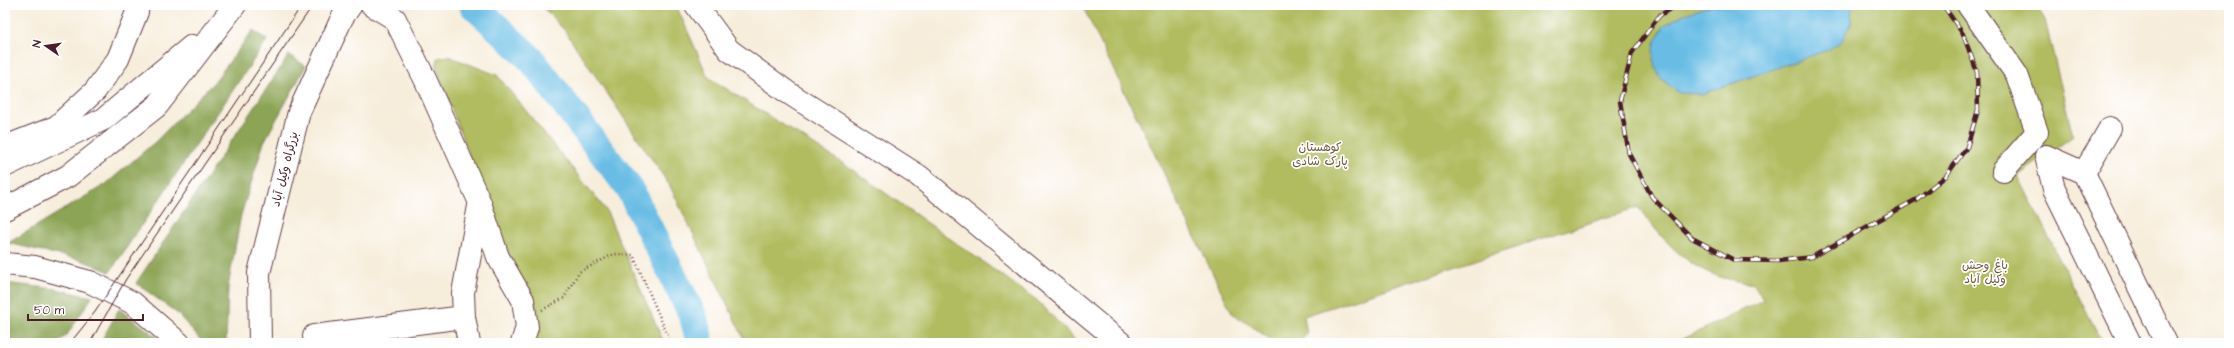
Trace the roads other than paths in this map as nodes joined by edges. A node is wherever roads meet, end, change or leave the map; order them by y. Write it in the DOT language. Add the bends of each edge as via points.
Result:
graph roads {
  1 [pos="137,5"];
  2 [pos="372,5"];
  3 [pos="696,5"];
  4 [pos="1968,5"];
  5 [pos="347,11"];
  6 [pos="229,12"];
  7 [pos="2110,128"];
  8 [pos="5,147"];
  9 [pos="5,166"];
  10 [pos="2003,171"];
  11 [pos="2084,173"];
  12 [pos="480,203"];
  13 [pos="5,209"];
  14 [pos="498,257"];
  15 [pos="5,264"];
  16 [pos="467,266"];
  17 [pos="464,317"];
  18 [pos="314,336"];
  19 [pos="1122,342"];
  20 [pos="179,343"];
  21 [pos="260,343"];
  22 [pos="469,343"];
  23 [pos="522,343"];
  24 [pos="2130,343"];
  25 [pos="2166,343"];
  1 -- 8 [label="main road" via="137,12 118,59 95,91 56,127"];
  2 -- 12 [label="main road" via="395,19 426,81"];
  3 -- 19 [label="main road" via="729,50 786,92 919,176"];
  4 -- 10 [label="main road" via="2017,75 2037,132"];
  5 -- 21 [label="main road, بزرگراه وکیل آباد" via="299,112 259,273"];
  6 -- 9 [label="main road" via="104,119"];
  6 -- 13 [label="main road" via="157,106 68,176"];
  7 -- 11 [label="main road"];
  11 -- 24 [label="main road" via="2046,156 2054,188"];
  11 -- 25 [label="main road"];
  12 -- 14 [label="main road"];
  12 -- 16 [label="main road"];
  14 -- 16 [label="main road" via="480,254"];
  14 -- 23 [label="main road" via="523,300 528,327"];
  15 -- 20 [label="main road" via="35,266 90,282 132,303"];
  16 -- 17 [label="main road"];
  17 -- 18 [label="main road"];
  17 -- 22 [label="main road"];
}
